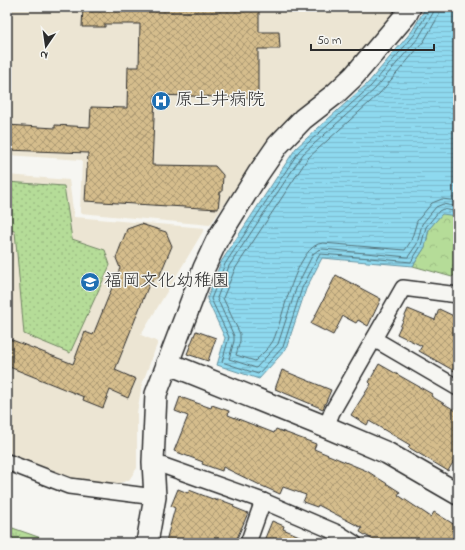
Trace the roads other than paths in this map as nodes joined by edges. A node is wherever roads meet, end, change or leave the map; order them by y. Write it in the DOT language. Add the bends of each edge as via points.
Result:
graph roads {
  1 [pos="410,7"];
  2 [pos="458,294"];
  3 [pos="374,339"];
  4 [pos="167,363"];
  5 [pos="458,388"];
  6 [pos="326,426"];
  7 [pos="7,462"];
  8 [pos="153,462"];
  9 [pos="458,494"];
  10 [pos="155,497"];
  11 [pos="263,501"];
  12 [pos="338,539"];
  13 [pos="147,543"];
  14 [pos="248,543"];
  15 [pos="354,543"];
  1 -- 4 [label="street" via="353,77 303,119 278,145 258,174 217,240"];
  2 -- 3 [label="street" via="404,288"];
  3 -- 5 [label="street"];
  3 -- 6 [label="street"];
  4 -- 6 [label="street"];
  4 -- 8 [label="street" via="156,394"];
  6 -- 9 [label="street" via="387,453"];
  7 -- 10 [label="street" via="69,486"];
  8 -- 10 [label="street"];
  8 -- 11 [label="street"];
  10 -- 13 [label="street"];
  11 -- 12 [label="street"];
  11 -- 14 [label="street"];
  12 -- 15 [label="street"];
}
